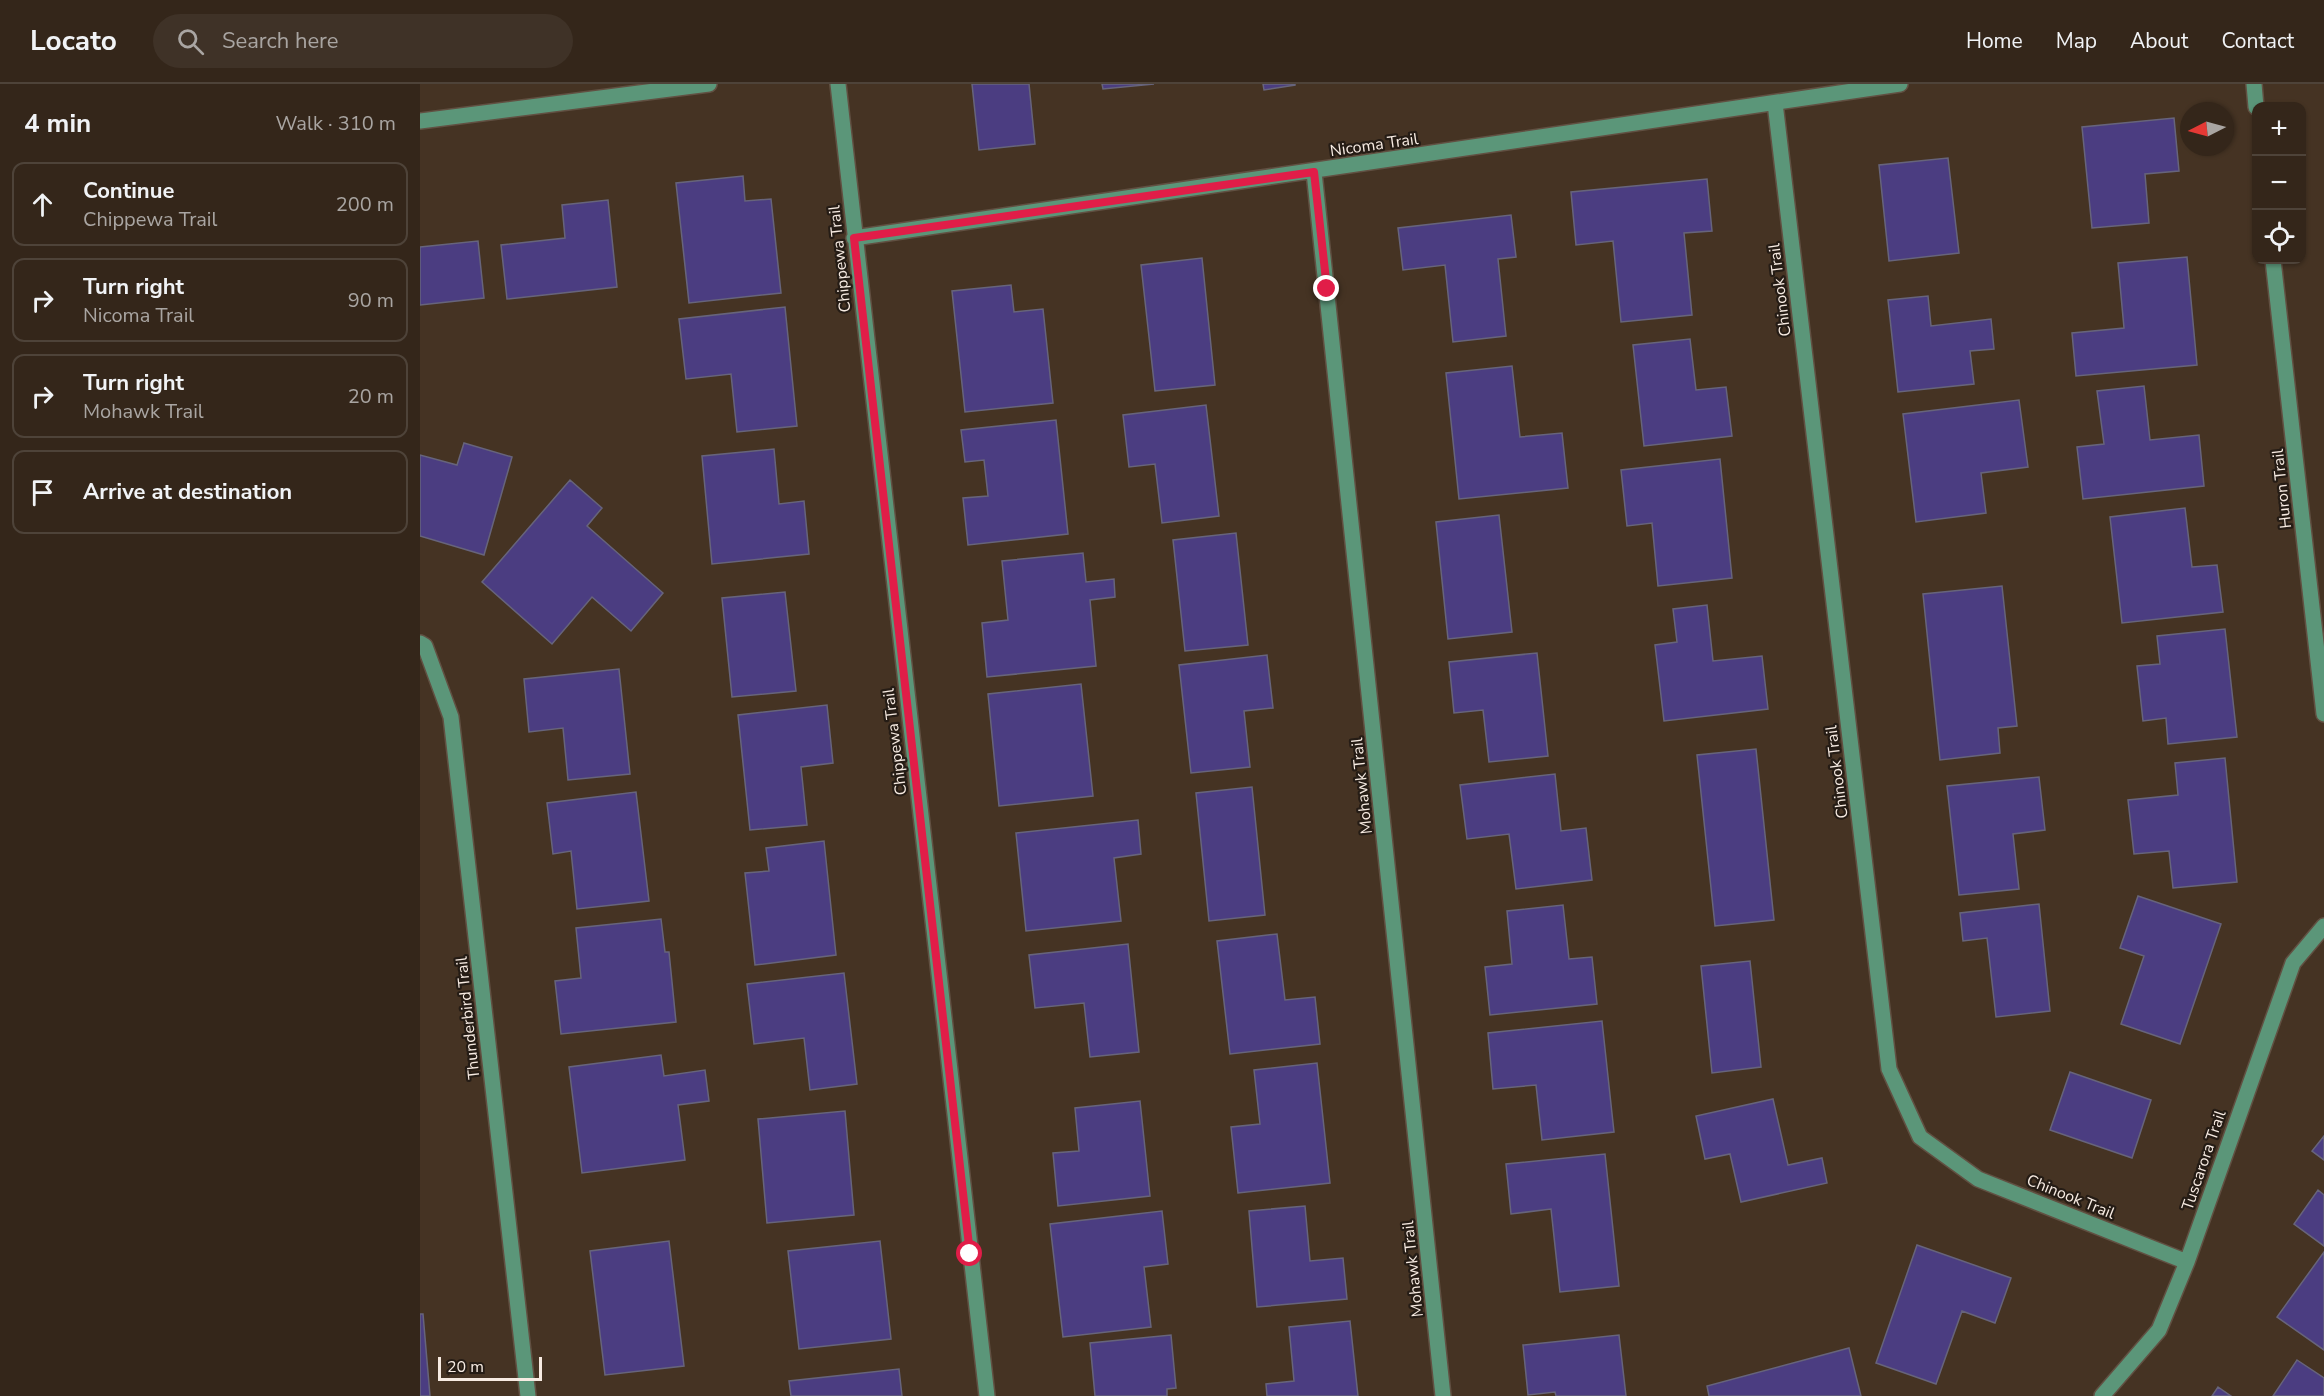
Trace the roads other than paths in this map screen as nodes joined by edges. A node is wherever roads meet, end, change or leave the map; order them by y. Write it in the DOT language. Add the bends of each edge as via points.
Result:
graph roads {
  1 [pos="710,84"];
  2 [pos="838,84"];
  3 [pos="1900,84"];
  4 [pos="2254,84"];
  5 [pos="2256,102"];
  6 [pos="1775,103"];
  7 [pos="420,121"];
  8 [pos="1314,172"];
  9 [pos="854,238"];
  10 [pos="2273,264"];
  11 [pos="420,643"];
  12 [pos="2324,714"];
  13 [pos="2324,926"];
  14 [pos="2187,1262"];
  15 [pos="528,1396"];
  16 [pos="987,1396"];
  17 [pos="1443,1396"];
  18 [pos="2102,1396"];
  1 -- 7 [label="street"];
  2 -- 9 [label="street, Chippewa Trail"];
  3 -- 6 [label="street, Nicoma Trail"];
  4 -- 5 [label="street"];
  6 -- 8 [label="street, Nicoma Trail"];
  6 -- 14 [label="street, Chinook Trail" via="1889,1069 1920,1137 1978,1179"];
  8 -- 9 [label="street, Nicoma Trail"];
  8 -- 17 [label="street, Mohawk Trail"];
  9 -- 16 [label="street, Chippewa Trail"];
  10 -- 12 [label="street, Huron Trail"];
  11 -- 15 [label="street, Thunderbird Trail" via="425,646 451,717"];
  13 -- 14 [label="street, Tuscarora Trail" via="2293,963"];
  14 -- 18 [label="street, Tuscarora Trail" via="2159,1330"];
}
